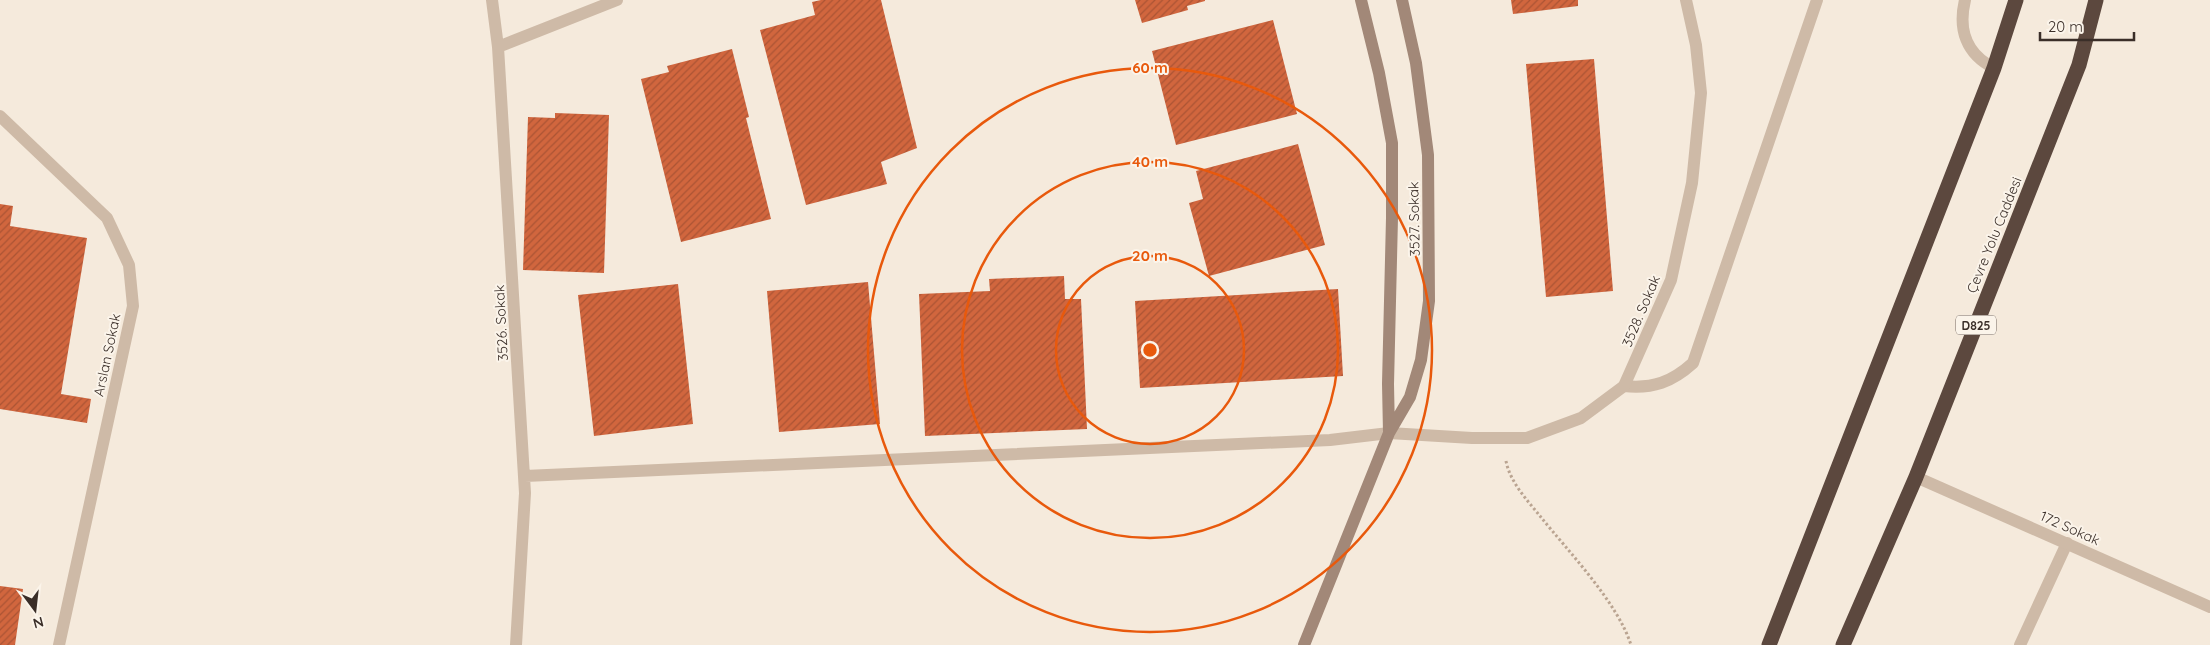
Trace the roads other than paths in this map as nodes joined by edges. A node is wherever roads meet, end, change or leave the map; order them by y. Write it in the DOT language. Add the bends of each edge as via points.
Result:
graph roads {
  1 [pos="492,0"];
  2 [pos="617,0"];
  3 [pos="1361,0"];
  4 [pos="1402,0"];
  5 [pos="1686,0"];
  6 [pos="1817,0"];
  7 [pos="1965,0"];
  8 [pos="2008,0"];
  9 [pos="2016,0"];
  10 [pos="2096,0"];
  11 [pos="2107,0"];
  12 [pos="498,47"];
  13 [pos="2079,65"];
  14 [pos="1994,68"];
  15 [pos="0,116"];
  16 [pos="1624,386"];
  17 [pos="1389,433"];
  18 [pos="525,476"];
  19 [pos="1916,477"];
  20 [pos="2068,543"];
  21 [pos="2210,607"];
  22 [pos="59,645"];
  23 [pos="516,645"];
  24 [pos="1304,645"];
  25 [pos="1768,645"];
  26 [pos="1843,645"];
  27 [pos="2020,645"];
  1 -- 12 [label="street, 3526. Sokak"];
  2 -- 12 [label="street"];
  3 -- 17 [label="street, 3527. Sokak" via="1392,144"];
  4 -- 17 [label="street, 3527. Sokak" via="1416,63 1428,155 1429,301 1410,397"];
  5 -- 16 [label="street, 3528. Sokak" via="1696,45 1700,93 1692,184 1672,280"];
  6 -- 16 [label="street" via="1693,363 1666,383 1652,387"];
  7 -- 14 [label="street" via="1962,19 1968,46 1977,57"];
  8 -- 14 [label="highway"];
  9 -- 14 [label="highway"];
  10 -- 13 [label="highway, Çevre Yolu Caddesi / D825"];
  11 -- 13 [label="highway"];
  12 -- 18 [label="street, 3526. Sokak"];
  13 -- 19 [label="highway, Çevre Yolu Caddesi / D825"];
  14 -- 25 [label="highway"];
  15 -- 22 [label="street, Arslan Sokak" via="107,218 129,265 133,306"];
  16 -- 17 [label="street, 3528. Sokak" via="1581,418 1527,438"];
  17 -- 18 [label="street, 3528. Sokak" via="1330,440"];
  17 -- 24 [label="street, 3527. Sokak"];
  18 -- 23 [label="street, 3526. Sokak"];
  19 -- 20 [label="street, 172 Sokak"];
  19 -- 26 [label="highway, Çevre Yolu Caddesi / D825"];
  20 -- 21 [label="street, 172 Sokak"];
  20 -- 27 [label="street"];
}
